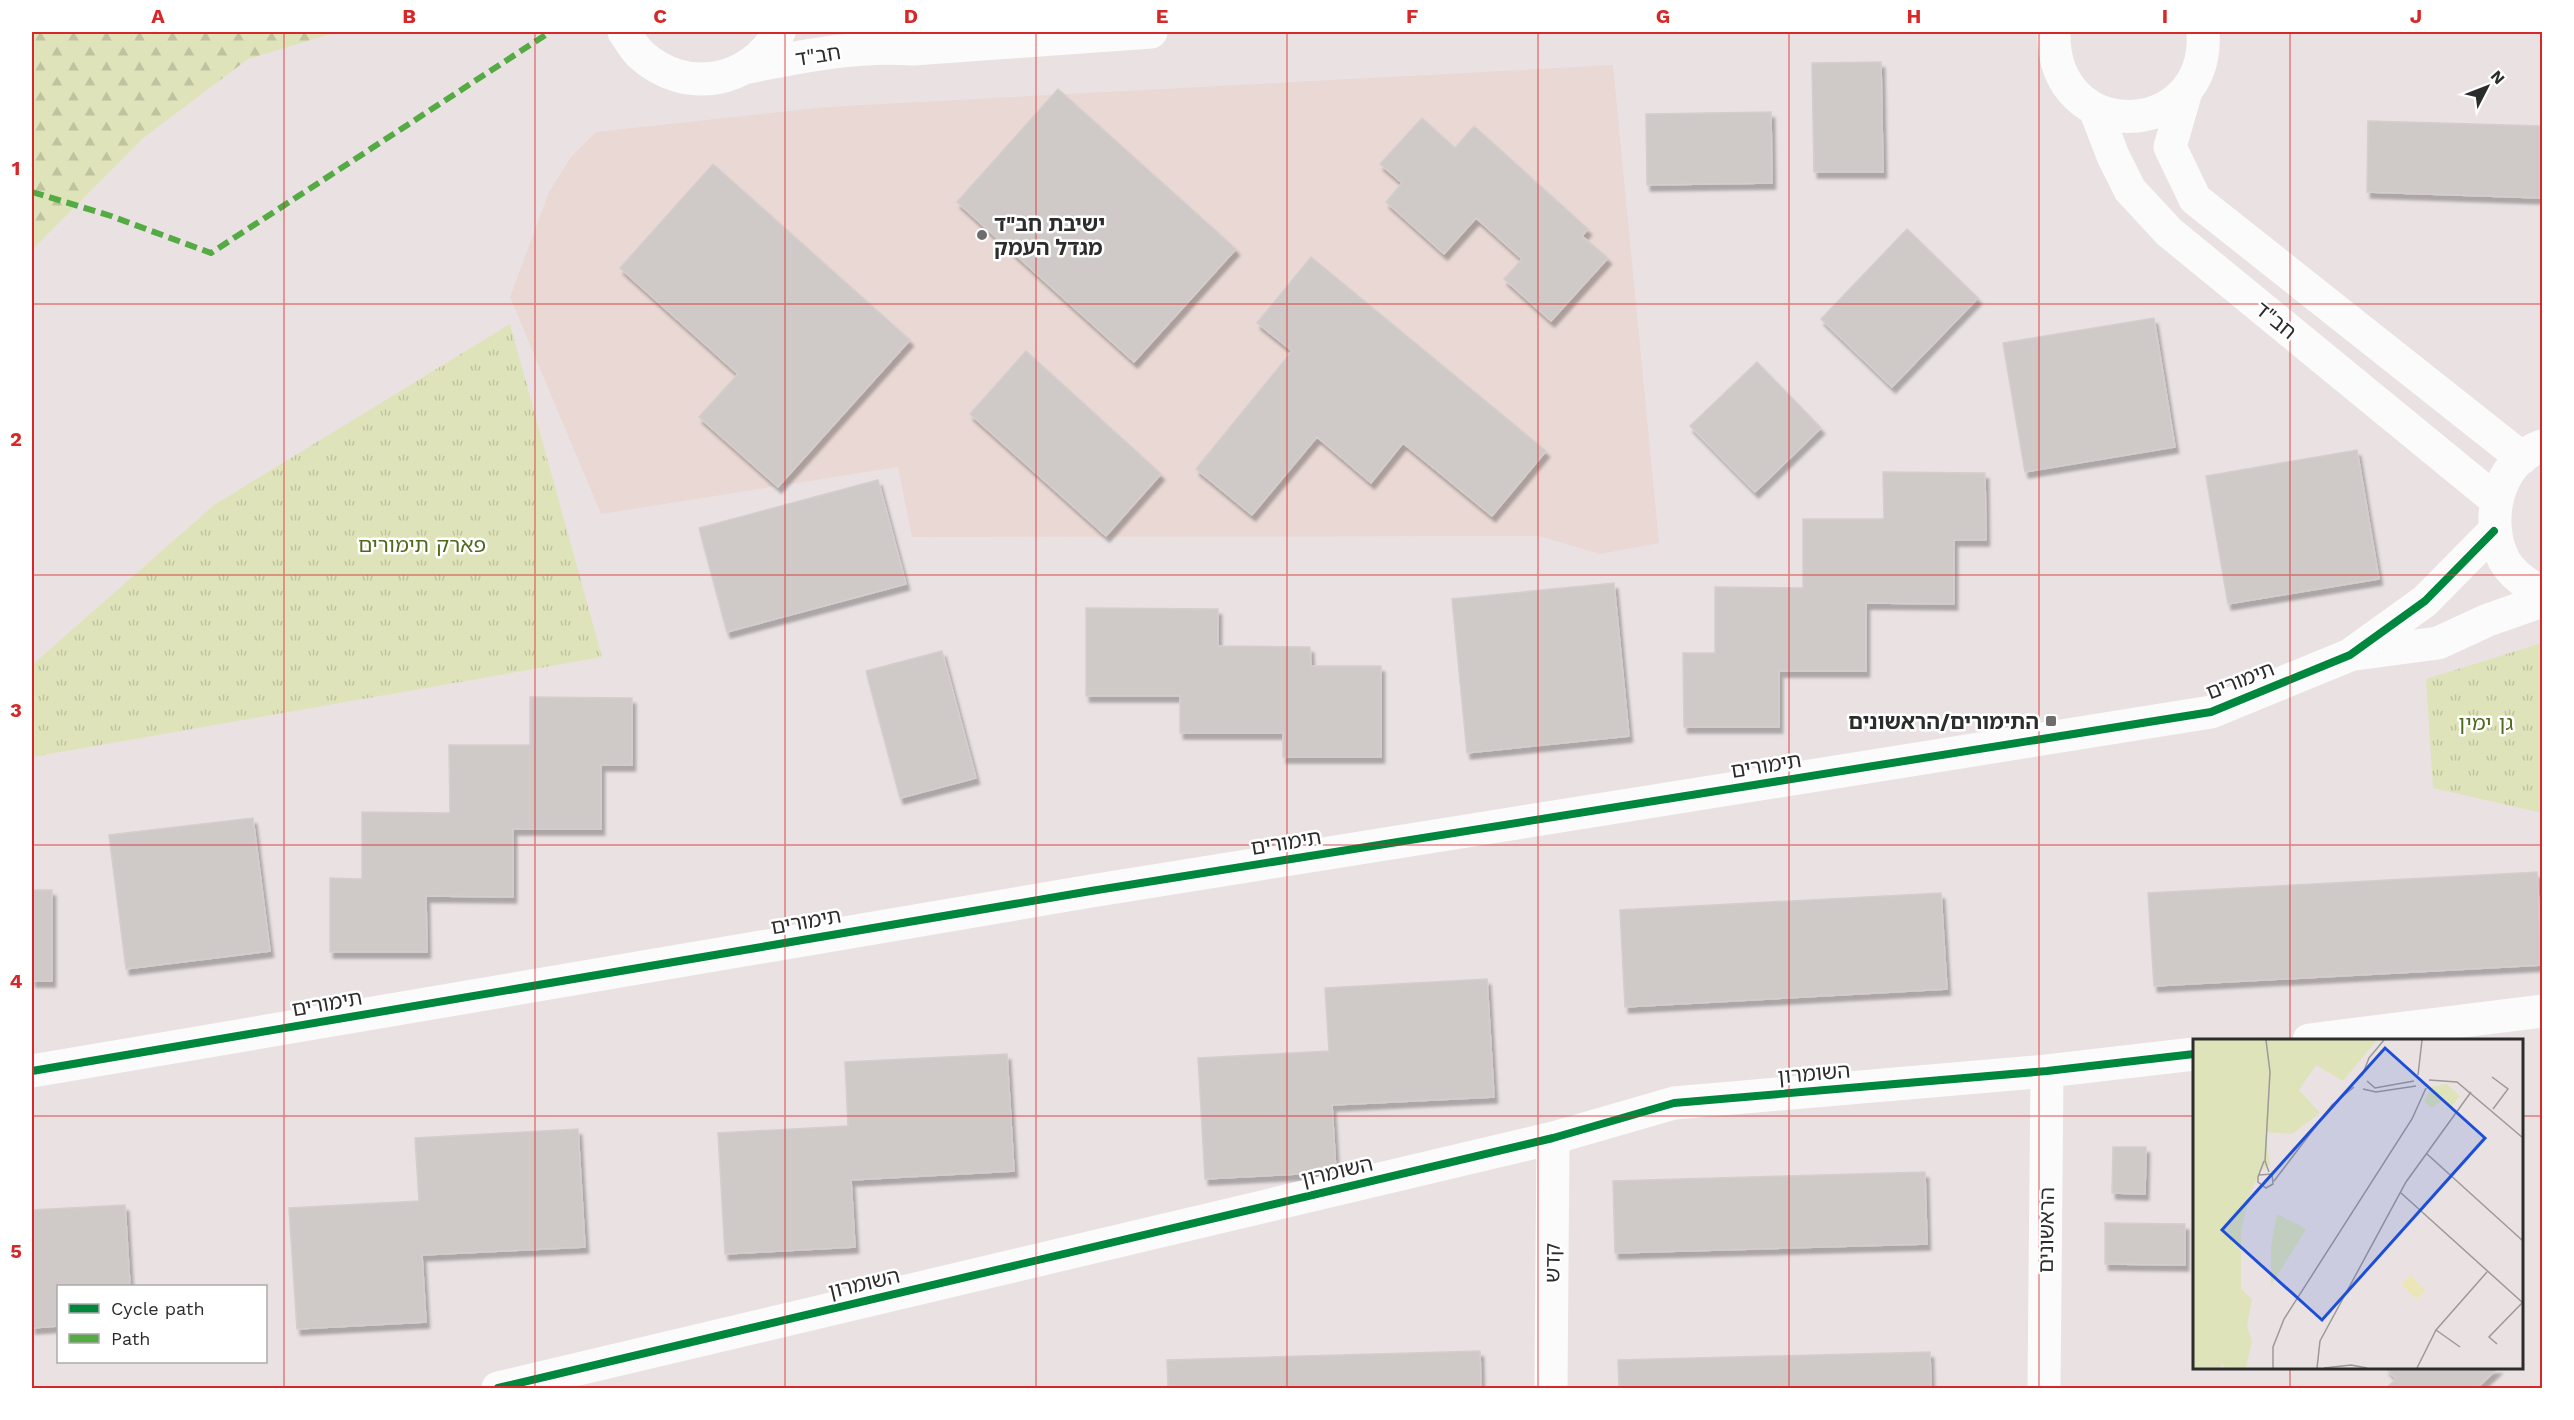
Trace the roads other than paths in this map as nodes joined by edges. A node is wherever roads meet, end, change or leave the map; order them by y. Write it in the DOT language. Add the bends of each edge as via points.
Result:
graph roads {
  1 [pos="624,32"];
  2 [pos="779,32"];
  3 [pos="848,32"];
  4 [pos="1151,32"];
  5 [pos="2054,32"];
  6 [pos="2203,32"];
  7 [pos="889,47"];
  8 [pos="748,67"];
  9 [pos="2186,91"];
  10 [pos="2095,109"];
  11 [pos="2532,452"];
  12 [pos="2495,515"];
  13 [pos="2542,592"];
  14 [pos="2542,601"];
  15 [pos="2350,655"];
  16 [pos="2542,1011"];
  17 [pos="2325,1039"];
  18 [pos="2193,1054"];
  19 [pos="32,1071"];
  20 [pos="2047,1071"];
  21 [pos="1553,1138"];
  22 [pos="498,1389"];
  23 [pos="1551,1389"];
  24 [pos="2044,1389"];
  1 -- 8 [label="street" via="639,54 672,74 691,79 720,78"];
  2 -- 8 [label="street" via="770,48"];
  3 -- 7 [label="street, חב\"ד"];
  4 -- 7 [label="street, חב\"ד" via="913,49"];
  5 -- 10 [label="street" via="2057,67 2079,98"];
  6 -- 9 [label="street" via="2203,53"];
  7 -- 8 [label="street, חב\"ד" via="822,51"];
  9 -- 10 [label="street" via="2152,113 2132,117 2113,116"];
  9 -- 11 [label="street" via="2170,147 2195,199"];
  10 -- 12 [label="street, חב\"ד" via="2130,190 2169,232"];
  11 -- 12 [label="street, תימורים" via="2509,472"];
  12 -- 13 [label="street" via="2504,561 2525,584"];
  12 -- 15 [label="street, תימורים" via="2426,602"];
  14 -- 15 [label="street, תימורים" via="2438,643"];
  15 -- 19 [label="street, תימורים" via="2211,712 1091,891"];
  16 -- 17 [label="street"];
  18 -- 20 [label="street, השומרון"];
  20 -- 21 [label="street, השומרון" via="1674,1103"];
  20 -- 24 [label="street, הראשונים"];
  21 -- 22 [label="street, השומרון"];
  21 -- 23 [label="street, קדש"];
}
